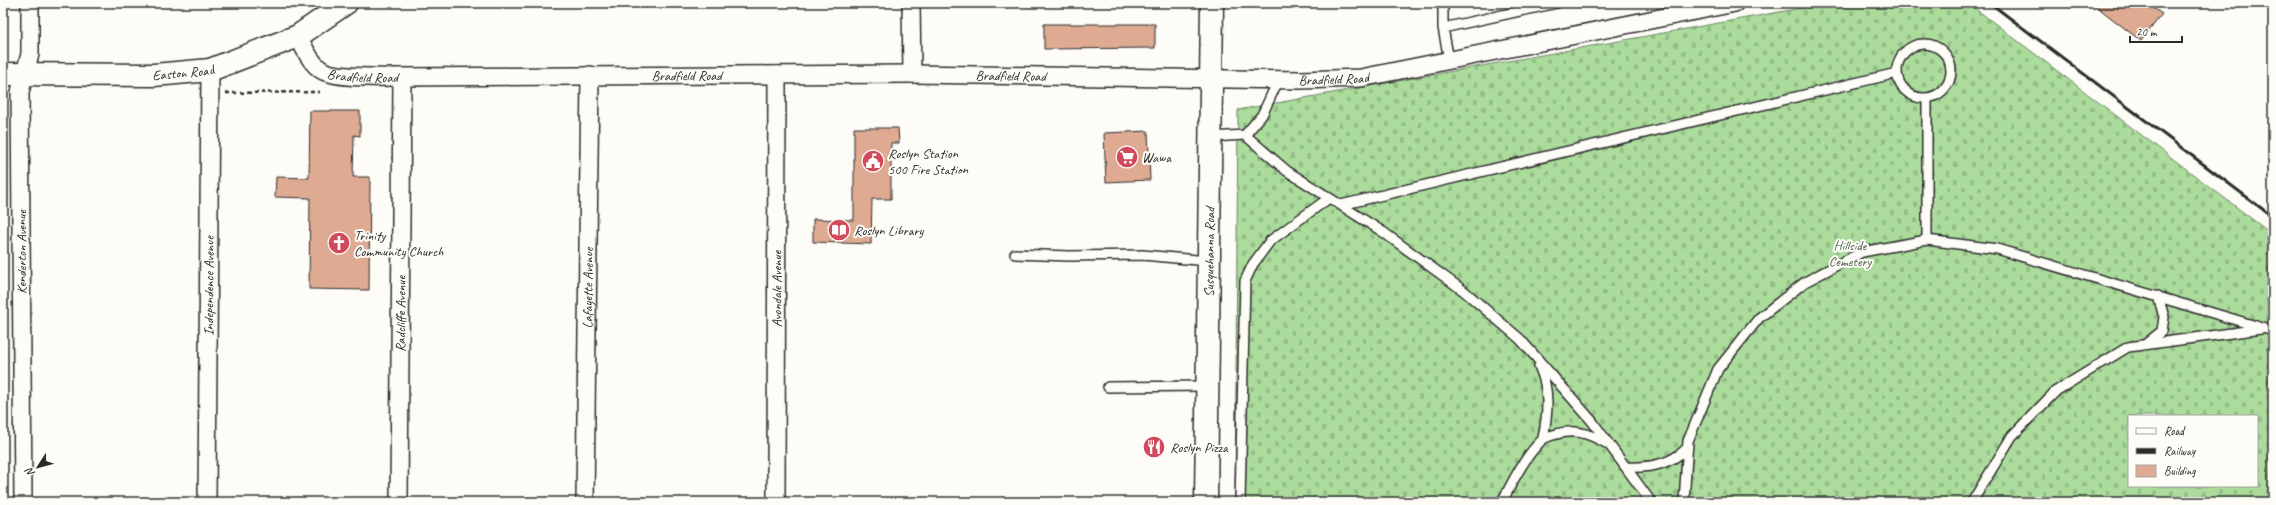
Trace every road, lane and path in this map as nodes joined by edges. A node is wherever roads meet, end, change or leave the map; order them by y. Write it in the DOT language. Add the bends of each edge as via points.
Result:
graph roads {
  1 [pos="30,3"];
  2 [pos="346,3"];
  3 [pos="910,3"];
  4 [pos="1212,3"];
  5 [pos="1443,3"];
  6 [pos="1557,3"];
  7 [pos="1735,3"];
  8 [pos="1443,28"];
  9 [pos="298,36"];
  10 [pos="1449,60"];
  11 [pos="210,70"];
  12 [pos="1896,73"];
  13 [pos="3,74"];
  14 [pos="25,74"];
  15 [pos="912,74"];
  16 [pos="590,75"];
  17 [pos="776,75"];
  18 [pos="402,77"];
  19 [pos="1210,78"];
  20 [pos="1278,81"];
  21 [pos="320,92"];
  22 [pos="223,93"];
  23 [pos="1927,98"];
  24 [pos="1245,135"];
  25 [pos="1210,137"];
  26 [pos="1329,198"];
  27 [pos="1341,205"];
  28 [pos="1926,240"];
  29 [pos="1015,254"];
  30 [pos="1208,261"];
  31 [pos="2158,296"];
  32 [pos="2269,330"];
  33 [pos="2146,344"];
  34 [pos="1534,356"];
  35 [pos="1206,386"];
  36 [pos="1108,387"];
  37 [pos="1543,438"];
  38 [pos="1610,446"];
  39 [pos="1688,447"];
  40 [pos="1626,467"];
  41 [pos="23,502"];
  42 [pos="208,502"];
  43 [pos="399,502"];
  44 [pos="585,502"];
  45 [pos="776,502"];
  46 [pos="1206,502"];
  47 [pos="1240,502"];
  48 [pos="1502,502"];
  49 [pos="1651,502"];
  50 [pos="1684,502"];
  51 [pos="1972,502"];
  1 -- 14 [label="street, Kenderton Avenue" via="30,54"];
  2 -- 9 [label="main road, Easton Road"];
  3 -- 15 [label="street"];
  4 -- 19 [label="main road, Susquehanna Road"];
  5 -- 8 [label="lane"];
  6 -- 8 [label="lane"];
  7 -- 10 [label="street, Bradfield Road"];
  8 -- 10 [label="lane"];
  9 -- 11 [label="main road, Easton Road"];
  9 -- 18 [label="street, Bradfield Road" via="309,58 321,70 339,76"];
  10 -- 20 [label="street, Bradfield Road" via="1361,78"];
  11 -- 14 [label="main road, Easton Road" via="154,74"];
  11 -- 42 [label="street, Independence Avenue"];
  12 -- 23 [label="lane" via="1907,92 1918,98"];
  12 -- 23 [label="lane" via="1901,56 1907,49 1924,43 1941,49 1947,56 1951,74 1943,90"];
  12 -- 27 [label="lane"];
  13 -- 14 [label="main road, Easton Road"];
  14 -- 41 [label="street, Kenderton Avenue" via="20,92"];
  15 -- 17 [label="street, Bradfield Road"];
  15 -- 19 [label="street, Bradfield Road"];
  16 -- 17 [label="street, Bradfield Road"];
  16 -- 18 [label="street, Bradfield Road"];
  16 -- 44 [label="street, Lafayette Avenue"];
  17 -- 45 [label="street, Avondale Avenue"];
  18 -- 43 [label="street, Radcliffe Avenue"];
  19 -- 20 [label="street, Bradfield Road"];
  19 -- 25 [label="main road, Susquehanna Road"];
  20 -- 24 [label="lane" via="1262,115"];
  21 -- 22 [label="path"];
  23 -- 28 [label="lane"];
  24 -- 25 [label="lane"];
  24 -- 26 [label="lane" via="1287,171"];
  25 -- 30 [label="main road, Susquehanna Road"];
  26 -- 27 [label="lane"];
  26 -- 47 [label="lane" via="1270,241 1253,264 1245,281"];
  27 -- 34 [label="lane" via="1464,291 1520,339"];
  28 -- 31 [label="lane" via="1998,249"];
  28 -- 39 [label="lane" via="1862,252 1805,282 1759,318 1718,369 1688,441"];
  29 -- 30 [label="lane" via="1143,255"];
  30 -- 35 [label="main road, Susquehanna Road"];
  31 -- 32 [label="lane"];
  31 -- 33 [label="lane" via="2164,317 2162,331"];
  32 -- 33 [label="lane"];
  33 -- 51 [label="lane" via="2128,347 2056,391 2012,436"];
  34 -- 37 [label="lane" via="1543,374 1548,398"];
  34 -- 38 [label="lane" via="1592,421"];
  35 -- 36 [label="lane"];
  35 -- 46 [label="main road, Susquehanna Road"];
  37 -- 38 [label="lane" via="1575,431 1591,435"];
  37 -- 48 [label="lane" via="1515,477"];
  38 -- 40 [label="lane"];
  39 -- 40 [label="lane" via="1680,456 1665,464 1640,468"];
  39 -- 50 [label="lane"];
  40 -- 49 [label="lane"];
}
